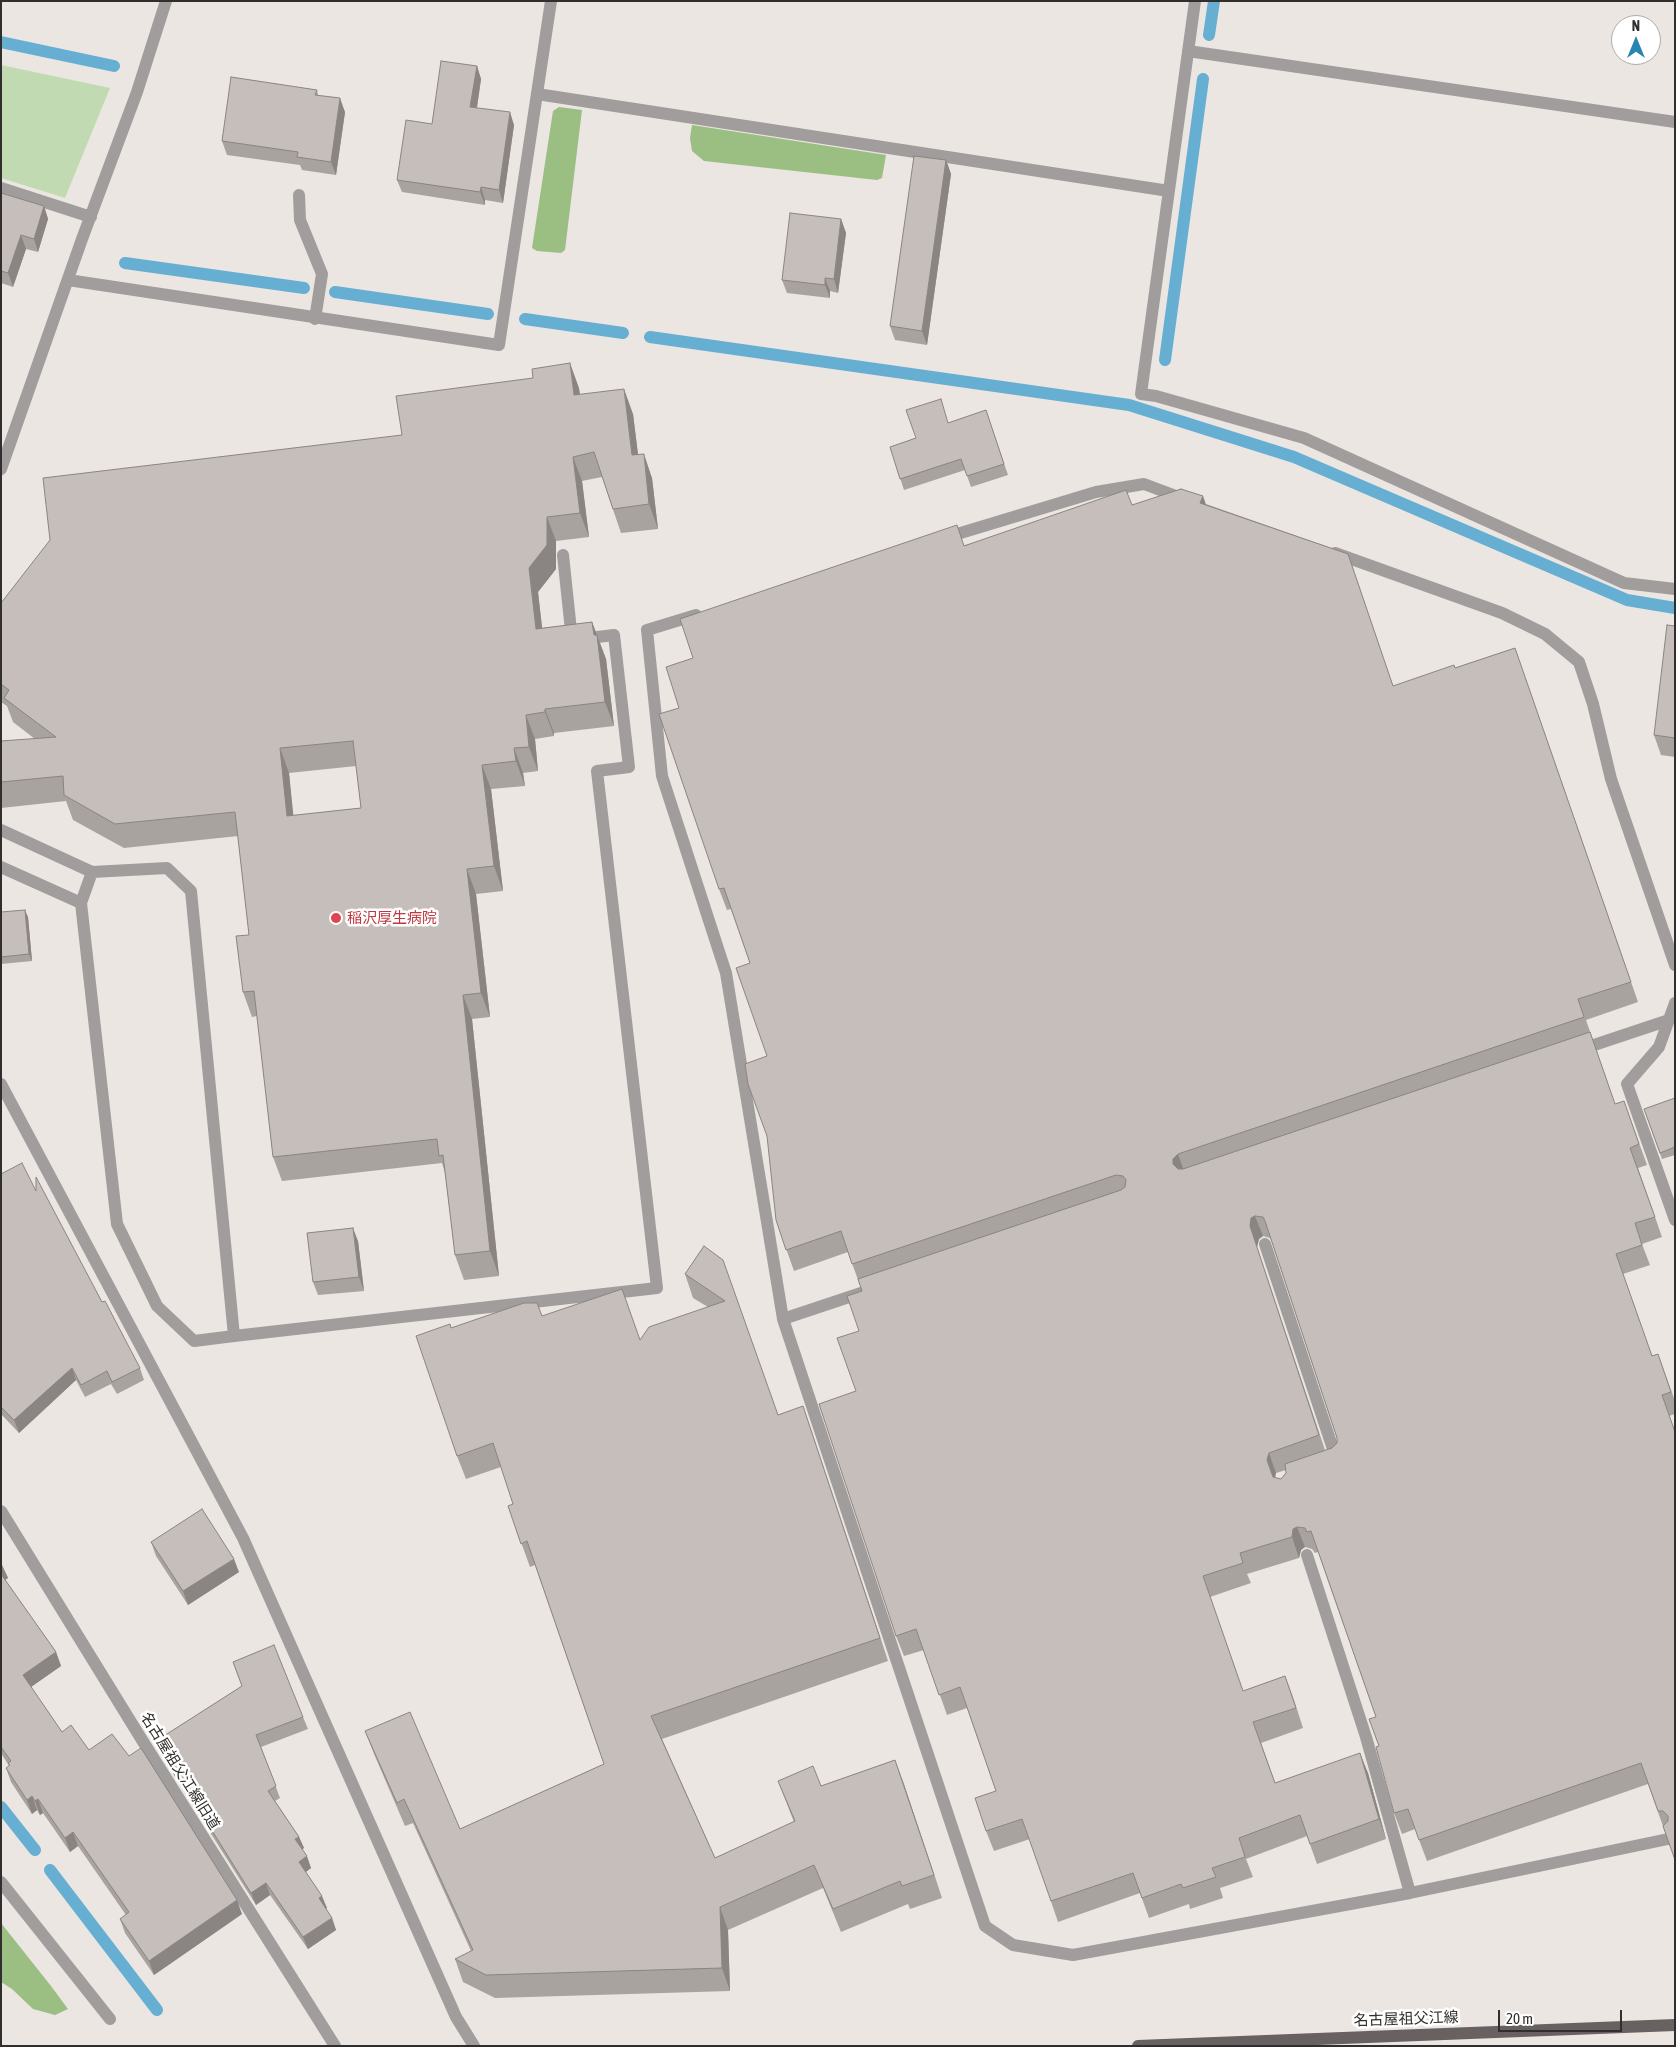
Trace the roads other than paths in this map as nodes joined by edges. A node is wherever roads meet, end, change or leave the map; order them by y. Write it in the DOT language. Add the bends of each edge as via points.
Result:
graph roads {
  1 [pos="166,1"];
  2 [pos="552,1"];
  3 [pos="1195,1"];
  4 [pos="1188,52"];
  5 [pos="537,94"];
  6 [pos="1675,122"];
  7 [pos="1,188"];
  8 [pos="1169,191"];
  9 [pos="298,195"];
  10 [pos="90,217"];
  11 [pos="68,280"];
  12 [pos="315,319"];
  13 [pos="1,469"];
  14 [pos="1199,504"];
  15 [pos="936,541"];
  16 [pos="1319,547"];
  17 [pos="563,555"];
  18 [pos="1675,590"];
  19 [pos="712,610"];
  20 [pos="1,830"];
  21 [pos="1,867"];
  22 [pos="92,872"];
  23 [pos="81,903"];
  24 [pos="1675,965"];
  25 [pos="1675,1003"];
  26 [pos="1669,1020"];
  27 [pos="1566,1055"];
  28 [pos="1,1084"];
  29 [pos="1675,1220"];
  30 [pos="1265,1244"];
  31 [pos="876,1288"];
  32 [pos="783,1319"];
  33 [pos="234,1336"];
  34 [pos="1328,1464"];
  35 [pos="1,1511"];
  36 [pos="1307,1555"];
  37 [pos="1668,1839"];
  38 [pos="1,1882"];
  39 [pos="1410,1893"];
  40 [pos="110,2019"];
  41 [pos="1675,2025"];
  42 [pos="1285,2043"];
  43 [pos="335,2046"];
  44 [pos="474,2046"];
  45 [pos="1138,2046"];
  1 -- 10 [label="street"];
  2 -- 5 [label="street"];
  3 -- 4 [label="street"];
  4 -- 6 [label="street"];
  4 -- 8 [label="street"];
  5 -- 8 [label="street"];
  5 -- 12 [label="street" via="499,345"];
  7 -- 10 [label="street"];
  8 -- 18 [label="street" via="1141,394 1304,438 1624,582"];
  9 -- 12 [label="street" via="300,220 322,274"];
  10 -- 11 [label="street"];
  11 -- 12 [label="street"];
  11 -- 13 [label="street"];
  14 -- 15 [label="street" via="1144,484 1096,492"];
  16 -- 24 [label="street" via="1502,613 1545,634 1579,662 1611,779"];
  17 -- 33 [label="street" via="572,640 614,635 629,767 597,770 657,1288"];
  19 -- 32 [label="street" via="647,630 662,776 726,973"];
  20 -- 22 [label="street"];
  21 -- 23 [label="street"];
  22 -- 23 [label="street"];
  22 -- 33 [label="street" via="167,868 192,891"];
  23 -- 33 [label="street" via="117,1224 157,1306 194,1341"];
  25 -- 26 [label="street"];
  26 -- 27 [label="street"];
  26 -- 29 [label="street" via="1659,1047 1627,1084"];
  28 -- 44 [label="street" via="243,1538 456,2017"];
  30 -- 34 [label="street" via="1337,1461"];
  31 -- 32 [label="street"];
  32 -- 39 [label="street" via="985,1926 1013,1945 1073,1955"];
  35 -- 43 [label="street, 名古屋祖父江線旧道"];
  36 -- 39 [label="street" via="1366,1737"];
  37 -- 39 [label="street"];
  38 -- 40 [label="street"];
  41 -- 42 [label="main road, 名古屋祖父江線"];
  42 -- 45 [label="main road, 名古屋祖父江線"];
}
